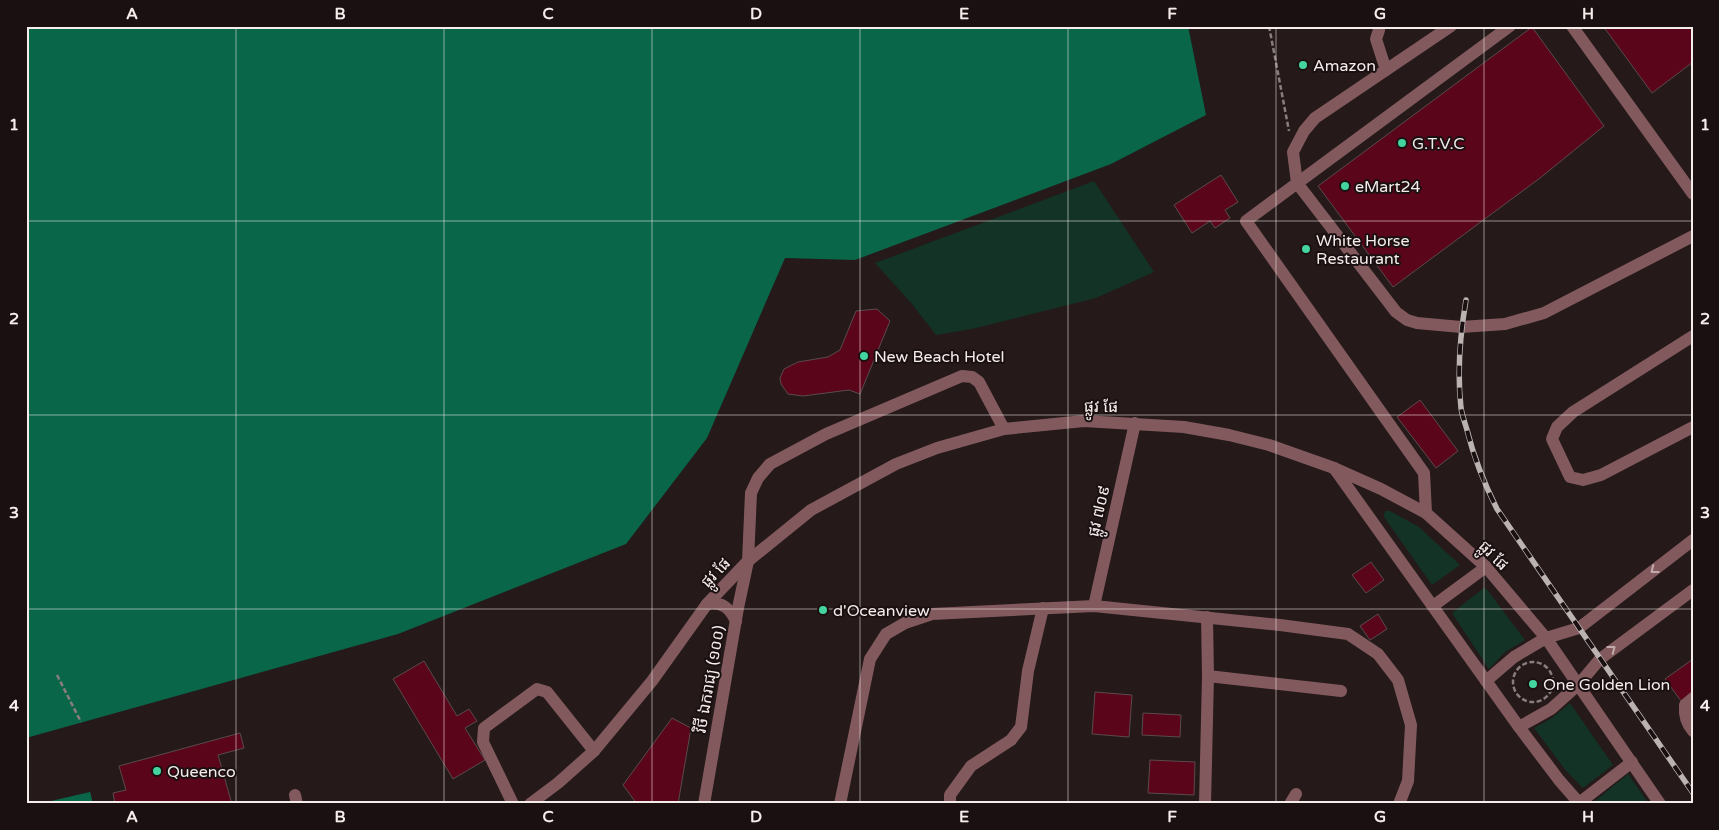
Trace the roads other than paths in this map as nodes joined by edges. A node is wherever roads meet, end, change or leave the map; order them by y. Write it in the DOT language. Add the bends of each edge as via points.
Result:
graph roads {
  1 [pos="1451,26"];
  2 [pos="1510,26"];
  3 [pos="1572,26"];
  4 [pos="1379,30"];
  5 [pos="1386,70"];
  6 [pos="1297,183"];
  7 [pos="1693,194"];
  8 [pos="1693,236"];
  9 [pos="1693,336"];
  10 [pos="1135,423"];
  11 [pos="1693,427"];
  12 [pos="1004,429"];
  13 [pos="1334,468"];
  14 [pos="1426,513"];
  15 [pos="1693,540"];
  16 [pos="748,561"];
  17 [pos="1486,567"];
  18 [pos="1693,590"];
  19 [pos="707,604"];
  20 [pos="1094,606"];
  21 [pos="1433,606"];
  22 [pos="1043,608"];
  23 [pos="1207,617"];
  24 [pos="736,621"];
  25 [pos="1546,638"];
  26 [pos="1208,676"];
  27 [pos="1486,681"];
  28 [pos="1579,684"];
  29 [pos="1341,691"];
  30 [pos="1693,698"];
  31 [pos="1519,727"];
  32 [pos="1693,731"];
  33 [pos="594,751"];
  34 [pos="1632,762"];
  35 [pos="1580,803"];
  36 [pos="513,804"];
  37 [pos="530,804"];
  38 [pos="704,804"];
  39 [pos="840,804"];
  40 [pos="950,804"];
  41 [pos="1205,804"];
  42 [pos="1399,804"];
  43 [pos="1660,804"];
  1 -- 5 [label="street"];
  2 -- 6 [label="street"];
  3 -- 7 [label="street"];
  4 -- 5 [label="street" via="1376,39"];
  5 -- 6 [label="street" via="1315,118 1304,131 1293,152"];
  6 -- 8 [label="street" via="1396,312 1417,323 1461,328 1505,324 1544,314"];
  6 -- 14 [label="street" via="1246,221 1424,473"];
  9 -- 11 [label="street" via="1573,412 1557,427 1552,439 1570,477 1583,480 1601,475"];
  10 -- 12 [label="street, ផ្លូវ ផែ" via="1084,421"];
  10 -- 13 [label="street, ផ្លូវ ផែ" via="1229,435"];
  10 -- 20 [label="street, ផ្លូវ ៧០៩"];
  12 -- 16 [label="street, ផ្លូវ ផែ" via="937,448 896,464 811,510"];
  12 -- 16 [label="street, វិថី ឯករាជ្យ (១០០)" via="979,382 962,376 826,434 770,464 758,478 750,493"];
  13 -- 14 [label="street, ផ្លូវ ផែ"];
  13 -- 21 [label="street"];
  14 -- 17 [label="street, ផ្លូវ ផែ"];
  15 -- 25 [label="street, one-way" via="1579,628"];
  16 -- 19 [label="street, ផ្លូវ ផែ"];
  16 -- 24 [label="street, វិថី ឯករាជ្យ (១០០)"];
  17 -- 21 [label="street"];
  17 -- 25 [label="street, ផ្លូវ ផែ"];
  28 -- 18 [label="street, one-way" via="1600,659"];
  19 -- 24 [label="street" via="717,602 726,606"];
  19 -- 33 [label="street, ផ្លូវ ផែ" via="652,681"];
  20 -- 22 [label="street"];
  20 -- 23 [label="street"];
  21 -- 27 [label="street"];
  22 -- 39 [label="street" via="932,614 905,623 886,634 870,659"];
  22 -- 40 [label="street" via="1028,671 1021,727 1011,740 971,766 950,796"];
  23 -- 26 [label="street"];
  23 -- 42 [label="street" via="1348,634 1378,654 1398,680 1411,725 1408,781"];
  24 -- 38 [label="street, វិថី ឯករាជ្យ (១០០)"];
  25 -- 27 [label="street" via="1514,657"];
  25 -- 28 [label="street, ផ្លូវ ផែ"];
  26 -- 29 [label="street"];
  26 -- 41 [label="street"];
  27 -- 31 [label="street"];
  28 -- 31 [label="street" via="1551,709"];
  28 -- 34 [label="street, ផ្លូវ ផែ"];
  30 -- 32 [label="street" via="1686,705 1684,714"];
  31 -- 35 [label="street"];
  33 -- 36 [label="street" via="547,692 537,689 484,728 483,742"];
  33 -- 37 [label="street, ផ្លូវ ផែ"];
  34 -- 35 [label="street"];
  34 -- 43 [label="street, ផ្លូវ ផែ"];
}
